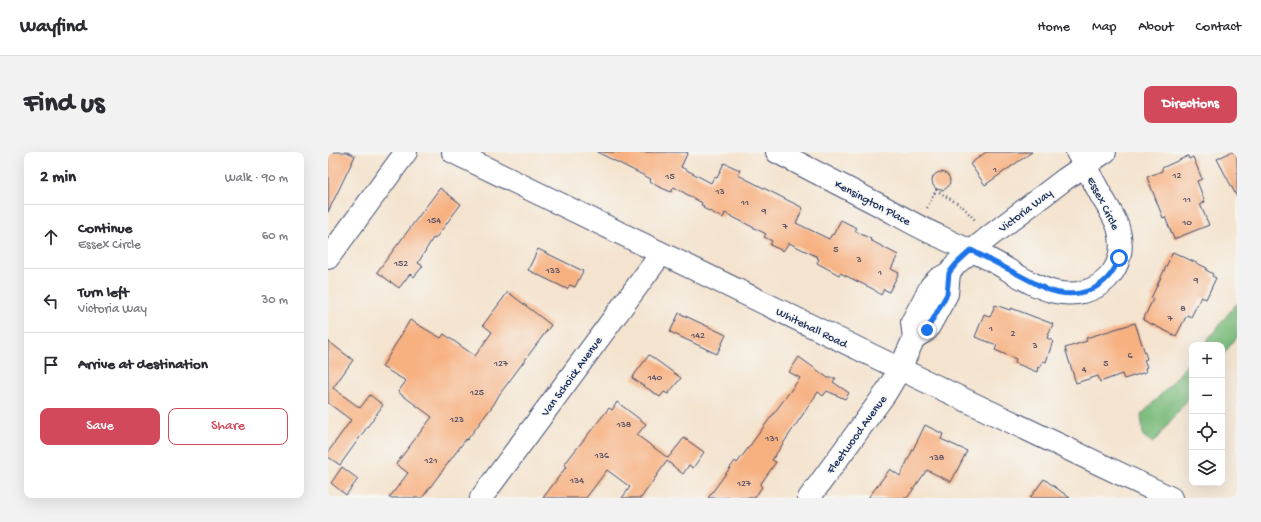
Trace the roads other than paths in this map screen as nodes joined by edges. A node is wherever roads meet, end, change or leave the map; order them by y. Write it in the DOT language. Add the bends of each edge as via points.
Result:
graph roads {
  1 [pos="406,152"];
  2 [pos="453,152"];
  3 [pos="777,152"];
  4 [pos="1105,152"];
  5 [pos="1081,159"];
  6 [pos="971,250"];
  7 [pos="661,254"];
  8 [pos="328,258"];
  9 [pos="900,370"];
  10 [pos="1156,496"];
  11 [pos="481,498"];
  12 [pos="809,498"];
  1 -- 8 [label="street"];
  2 -- 7 [label="street, Whitehall Road"];
  3 -- 6 [label="street, Kensington Place" via="918,226"];
  4 -- 5 [label="street, Victoria Way"];
  5 -- 6 [label="street, Victoria Way" via="1066,179"];
  5 -- 6 [label="street, Essex Circle" via="1114,218 1120,241 1113,272 1102,283 1094,289 1078,293 1053,291"];
  6 -- 9 [label="street, Victoria Way" via="949,273 931,286 912,322 914,338"];
  7 -- 9 [label="street, Whitehall Road"];
  7 -- 11 [label="street, Van Schoick Avenue"];
  9 -- 10 [label="street, Whitehall Road"];
  9 -- 12 [label="street, Fleetwood Avenue"];
}
